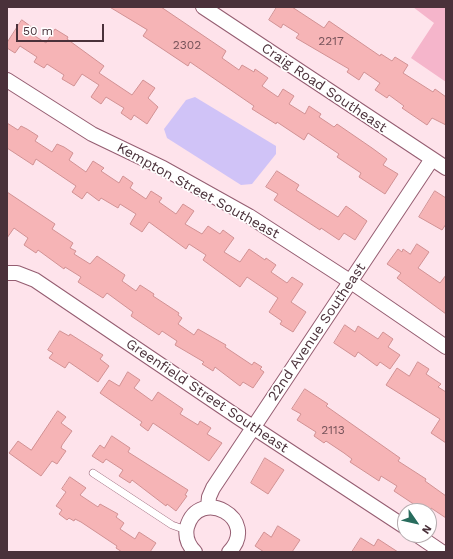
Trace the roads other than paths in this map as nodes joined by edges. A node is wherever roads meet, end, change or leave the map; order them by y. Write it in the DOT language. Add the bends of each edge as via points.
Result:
graph roads {
  1 [pos="203,7"];
  2 [pos="7,80"];
  3 [pos="432,159"];
  4 [pos="446,168"];
  5 [pos="7,273"];
  6 [pos="351,282"];
  7 [pos="446,347"];
  8 [pos="254,427"];
  9 [pos="94,473"];
  10 [pos="208,507"];
  11 [pos="397,522"];
  12 [pos="186,530"];
  13 [pos="428,543"];
  14 [pos="195,552"];
  15 [pos="229,552"];
  16 [pos="442,552"];
  1 -- 3 [label="street, Craig Road Southeast"];
  2 -- 6 [label="street, Kempton Street Southeast" via="92,134 163,168 249,216"];
  3 -- 4 [label="street, Craig Road Southeast"];
  3 -- 6 [label="street, 22nd Avenue Southeast"];
  5 -- 8 [label="street, Greenfield Street Southeast" via="17,273 34,280"];
  6 -- 7 [label="street, Kempton Street Southeast"];
  6 -- 8 [label="street, 22nd Avenue Southeast"];
  8 -- 10 [label="street, 22nd Avenue Southeast" via="213,488"];
  8 -- 11 [label="street, Greenfield Street Southeast"];
  9 -- 12 [label="lane" via="172,525"];
  10 -- 12 [label="street" via="192,518"];
  10 -- 15 [label="street" via="228,512 236,522 238,536"];
  12 -- 14 [label="street" via="188,543"];
  13 -- 16 [label="street"];
}
